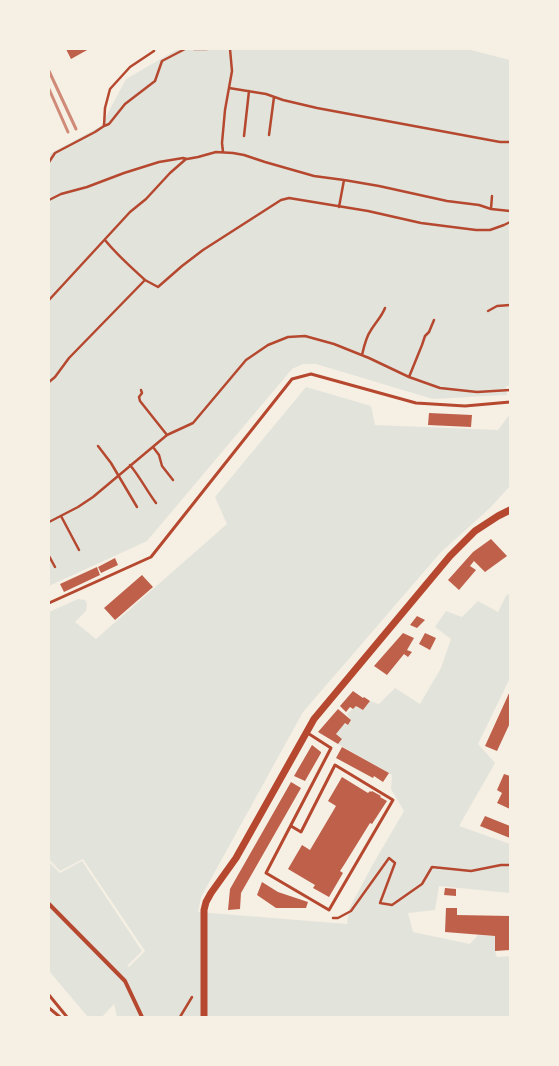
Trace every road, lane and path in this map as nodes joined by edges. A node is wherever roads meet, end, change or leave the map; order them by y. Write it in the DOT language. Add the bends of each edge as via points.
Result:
graph roads {
  1 [pos="154,49"];
  2 [pos="185,49"];
  3 [pos="194,49"];
  4 [pos="207,49"];
  5 [pos="230,49"];
  6 [pos="229,88"];
  7 [pos="249,91"];
  8 [pos="274,97"];
  9 [pos="104,126"];
  10 [pos="269,135"];
  11 [pos="244,136"];
  12 [pos="510,142"];
  13 [pos="223,152"];
  14 [pos="187,158"];
  15 [pos="49,162"];
  16 [pos="344,180"];
  17 [pos="492,196"];
  18 [pos="49,200"];
  19 [pos="339,207"];
  20 [pos="491,209"];
  21 [pos="510,211"];
  22 [pos="510,222"];
  23 [pos="105,240"];
  24 [pos="145,280"];
  25 [pos="49,300"];
  26 [pos="510,305"];
  27 [pos="385,308"];
  28 [pos="488,311"];
  29 [pos="434,320"];
  30 [pos="362,355"];
  31 [pos="409,377"];
  32 [pos="49,382"];
  33 [pos="141,390"];
  34 [pos="510,402"];
  35 [pos="167,435"];
  36 [pos="98,446"];
  37 [pos="152,447"];
  38 [pos="130,465"];
  39 [pos="173,480"];
  40 [pos="156,503"];
  41 [pos="137,507"];
  42 [pos="510,510"];
  43 [pos="61,516"];
  44 [pos="79,550"];
  45 [pos="49,556"];
  46 [pos="55,567"];
  47 [pos="49,603"];
  48 [pos="306,732"];
  49 [pos="291,826"];
  50 [pos="510,865"];
  51 [pos="49,904"];
  52 [pos="332,918"];
  53 [pos="49,995"];
  54 [pos="192,997"];
  55 [pos="49,1008"];
  56 [pos="60,1017"];
  57 [pos="67,1017"];
  58 [pos="142,1017"];
  59 [pos="180,1017"];
  60 [pos="204,1017"];
  1 -- 9 [label="path" via="130,67 110,89"];
  2 -- 9 [label="path" via="162,61 154,81 125,104 109,124"];
  3 -- 4 [label="path"];
  5 -- 6 [label="path" via="232,72"];
  6 -- 7 [label="path"];
  6 -- 13 [label="path"];
  7 -- 8 [label="path"];
  7 -- 11 [label="path"];
  8 -- 10 [label="path"];
  8 -- 12 [label="path" via="317,108"];
  9 -- 15 [label="path" via="55,153"];
  13 -- 14 [label="path"];
  13 -- 16 [label="path" via="244,155 314,176"];
  14 -- 18 [label="path" via="159,162"];
  14 -- 23 [label="path" via="130,212"];
  16 -- 19 [label="path"];
  16 -- 20 [label="path"];
  17 -- 20 [label="path"];
  19 -- 22 [label="path" via="421,223 476,230 490,230"];
  19 -- 24 [label="path" via="289,198 281,200 203,250 158,287"];
  20 -- 21 [label="path"];
  23 -- 24 [label="path"];
  23 -- 25 [label="path"];
  24 -- 32 [label="path"];
  26 -- 28 [label="path" via="497,306"];
  27 -- 30 [label="path" via="383,316 378,319 365,341"];
  29 -- 31 [label="path" via="424,336"];
  33 -- 35 [label="path" via="140,401"];
  34 -- 47 [label="lane" via="465,406 416,403 312,374 292,379 151,557"];
  36 -- 41 [label="path"];
  37 -- 39 [label="path"];
  38 -- 40 [label="path"];
  42 -- 48 [label="street" via="475,531 450,556 314,719"];
  43 -- 44 [label="path"];
  45 -- 46 [label="path"];
  48 -- 49 [label="lane" via="331,748"];
  48 -- 60 [label="street" via="236,858 206,902"];
  49 -- 49 [label="lane" via="266,873 329,910 393,800 335,765 301,832"];
  50 -- 52 [label="path" via="472,871 432,867 422,884 392,905 380,903 395,863 389,858 351,911 338,918"];
  51 -- 58 [label="street" via="125,981"];
  53 -- 57 [label="lane"];
  54 -- 59 [label="path"];
  55 -- 56 [label="lane"];
}
